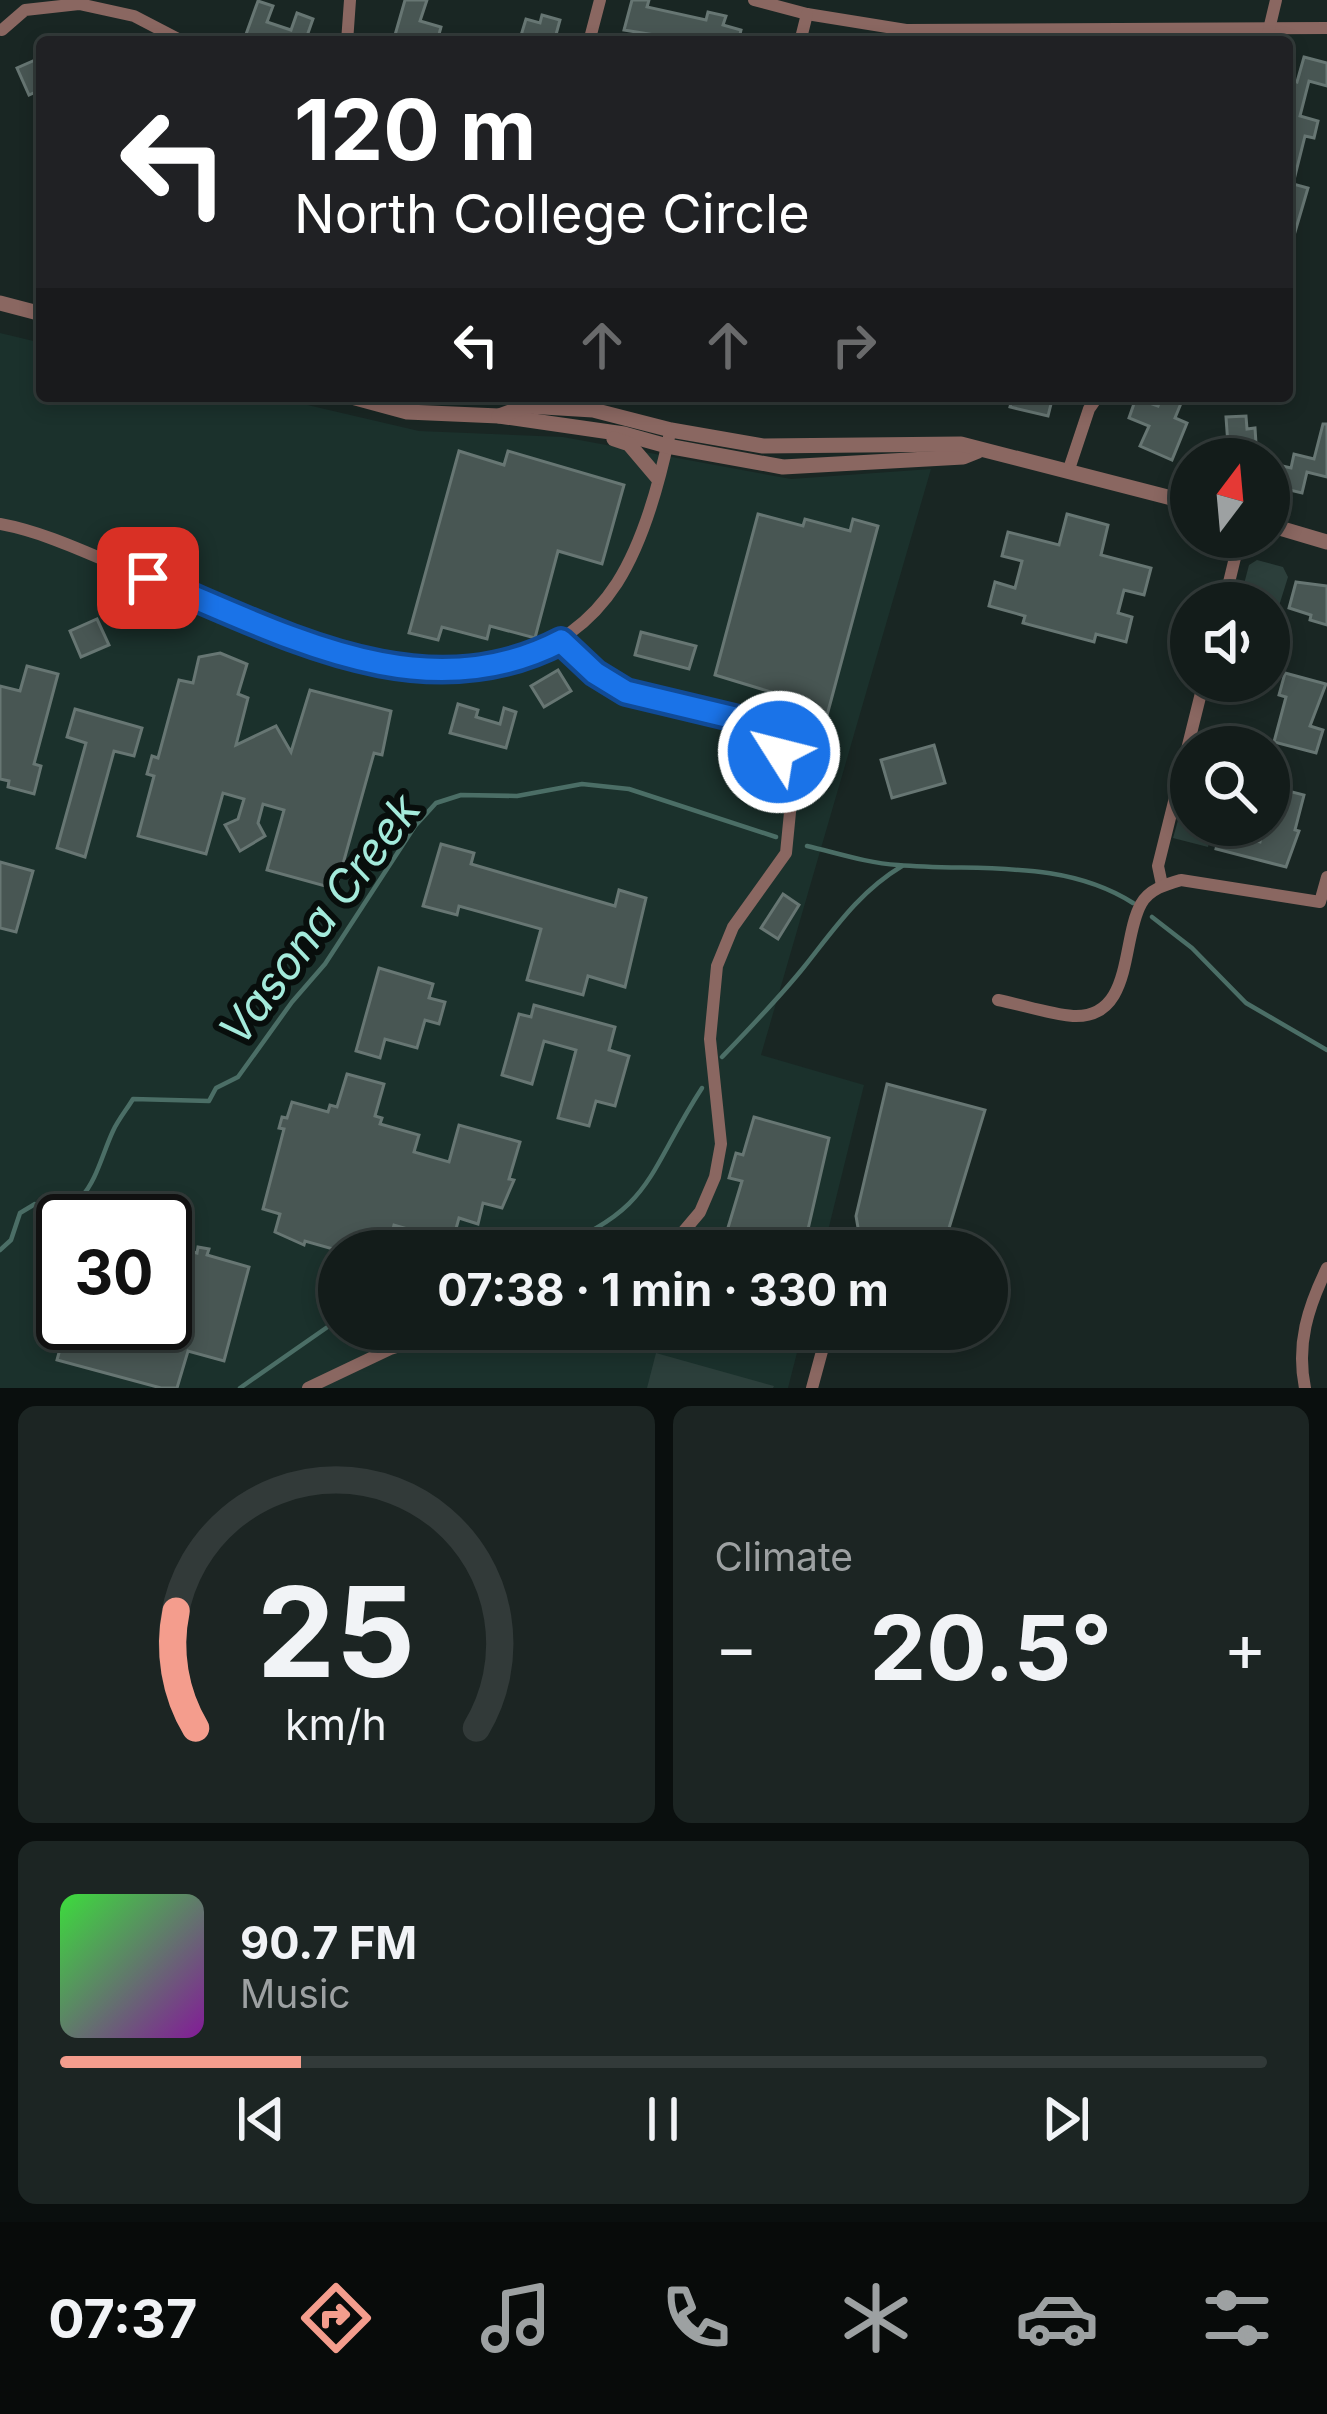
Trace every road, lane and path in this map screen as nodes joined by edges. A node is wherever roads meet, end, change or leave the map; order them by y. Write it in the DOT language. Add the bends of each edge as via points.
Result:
graph roads {
  1 [pos="350,0"];
  2 [pos="600,0"];
  3 [pos="754,0"];
  4 [pos="1276,0"];
  5 [pos="807,14"];
  6 [pos="1327,28"];
  7 [pos="2,30"];
  8 [pos="1268,35"];
  9 [pos="172,36"];
  10 [pos="347,36"];
  11 [pos="591,36"];
  12 [pos="802,36"];
  13 [pos="984,36"];
  14 [pos="1132,36"];
  15 [pos="0,303"];
  16 [pos="36,312"];
  17 [pos="370,402"];
  18 [pos="1094,402"];
  19 [pos="499,416"];
  20 [pos="583,429"];
  21 [pos="669,438"];
  22 [pos="1068,472"];
  23 [pos="657,477"];
  24 [pos="1170,498"];
  25 [pos="0,524"];
  26 [pos="1290,531"];
  27 [pos="1327,542"];
  28 [pos="561,641"];
  29 [pos="1199,702"];
  30 [pos="1327,877"];
  31 [pos="1162,885"];
  32 [pos="998,1000"];
  33 [pos="685,1230"];
  34 [pos="1327,1268"];
  35 [pos="388,1350"];
  36 [pos="822,1350"];
  37 [pos="308,1388"];
  38 [pos="812,1388"];
  39 [pos="1304,1388"];
  1 -- 10 [label="street"];
  2 -- 11 [label="street"];
  3 -- 5 [label="street"];
  4 -- 8 [label="street"];
  5 -- 12 [label="street"];
  5 -- 13 [label="street"];
  6 -- 8 [label="street"];
  7 -- 9 [label="street" via="25,10 79,4 134,16"];
  8 -- 14 [label="street"];
  15 -- 16 [label="street"];
  17 -- 19 [label="street"];
  18 -- 22 [label="street"];
  19 -- 20 [label="street"];
  19 -- 21 [label="street" via="527,406 593,410"];
  20 -- 21 [label="street"];
  20 -- 23 [label="street" via="629,444"];
  21 -- 22 [label="street" via="763,446 961,444"];
  21 -- 23 [label="street"];
  22 -- 24 [label="street"];
  23 -- 28 [label="street" via="615,587"];
  25 -- 28 [label="street" via="383,666 496,666"];
  26 -- 27 [label="street"];
  28 -- 33 [label="street" via="626,692 743,720 779,752 793,792 786,853 733,927 717,966 710,1040 721,1144 715,1178"];
  29 -- 31 [label="street" via="1158,866"];
  30 -- 31 [label="street" via="1320,902 1181,880"];
  31 -- 32 [label="street" via="1142,902 1118,990 1101,1010 1077,1016"];
  34 -- 39 [label="street" via="1303,1332"];
  35 -- 37 [label="street"];
  36 -- 38 [label="street"];
}
